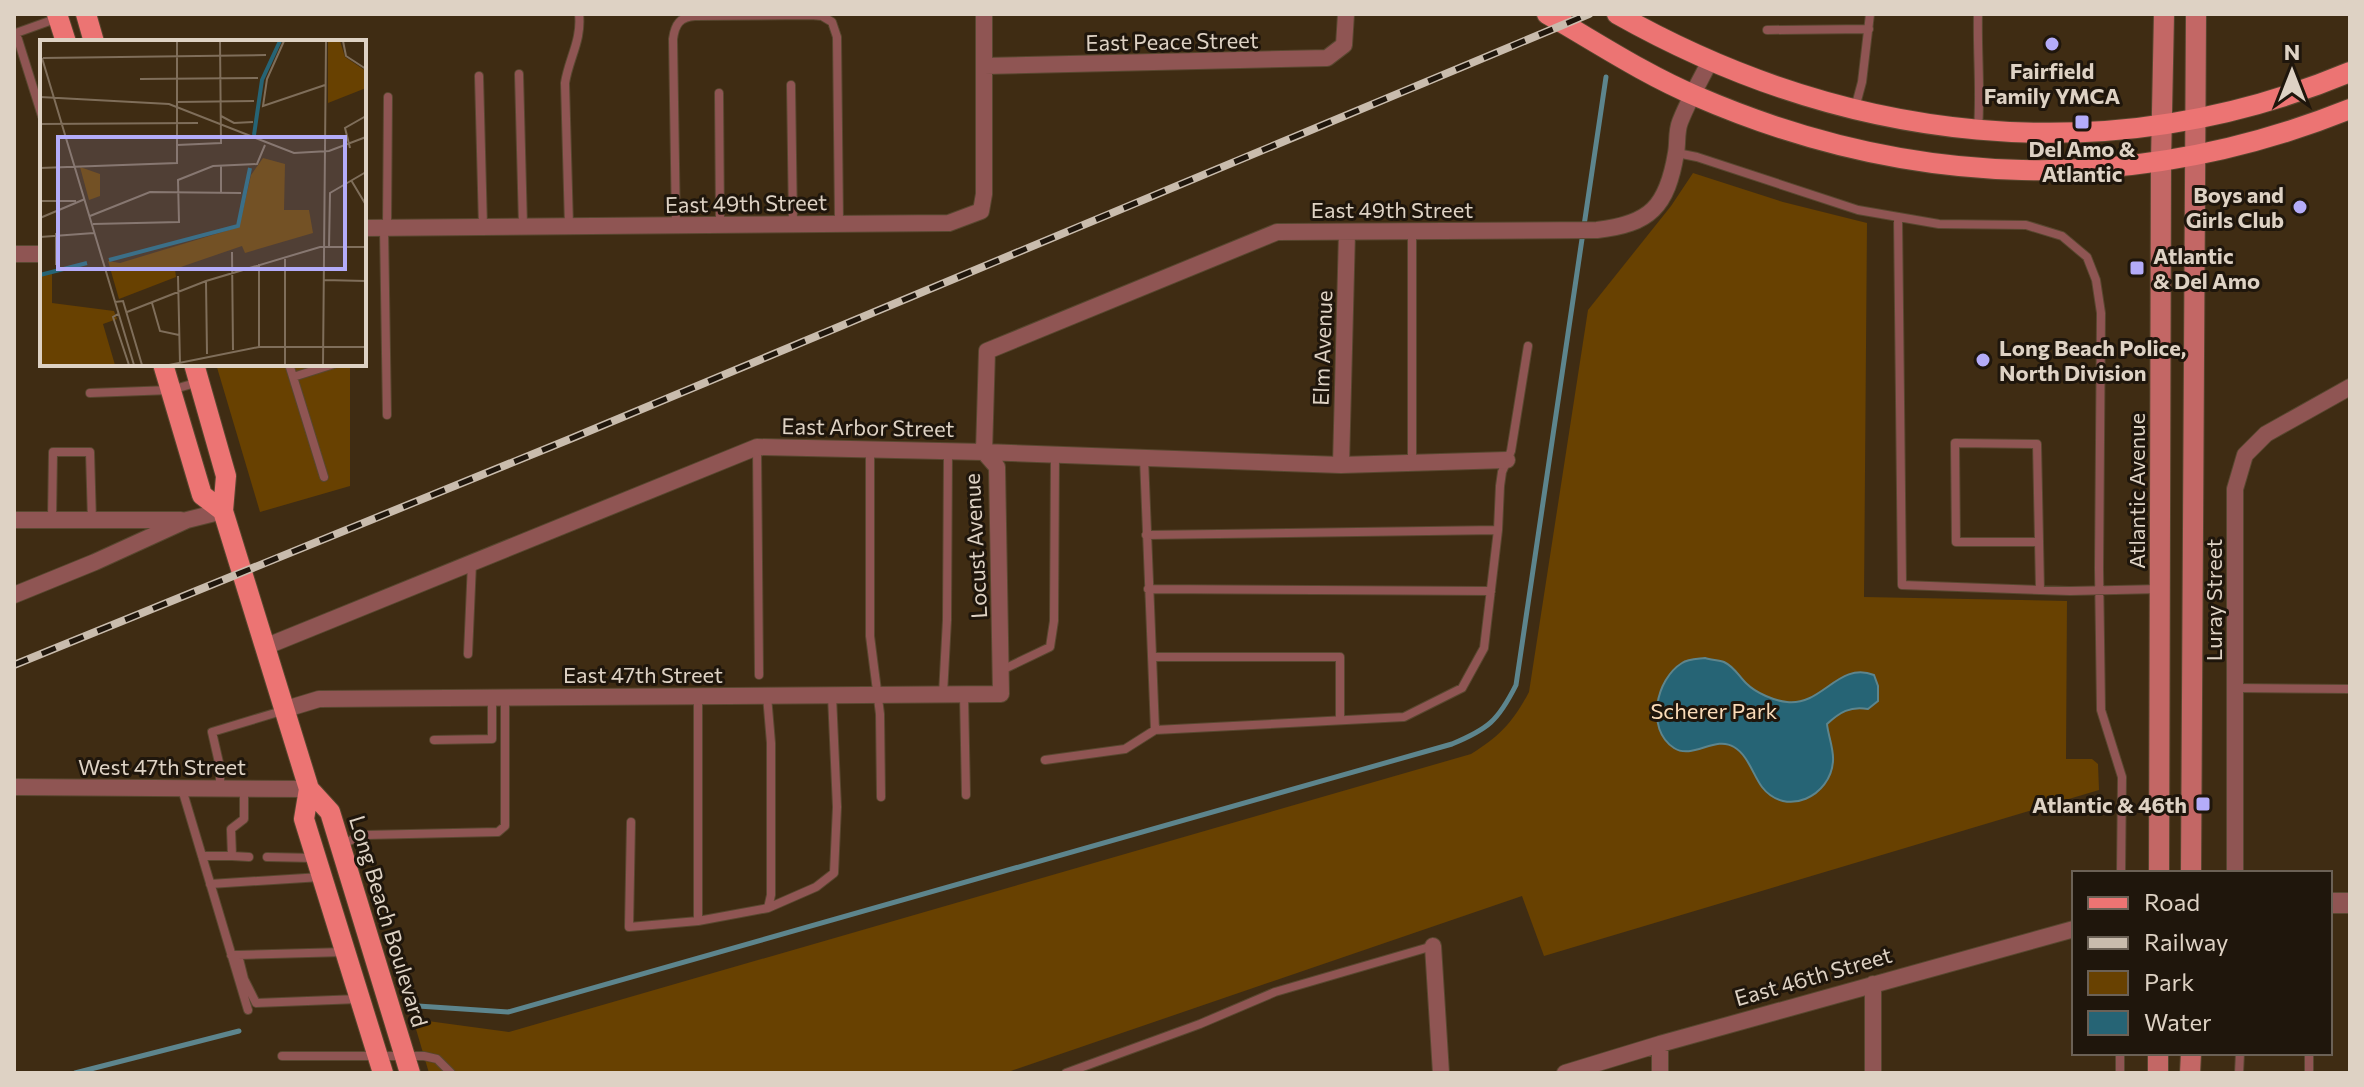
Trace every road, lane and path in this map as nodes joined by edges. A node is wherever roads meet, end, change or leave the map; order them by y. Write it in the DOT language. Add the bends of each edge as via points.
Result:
graph roads {
  1 [pos="86,14"];
  2 [pos="579,14"];
  3 [pos="984,14"];
  4 [pos="1346,14"];
  5 [pos="1547,14"];
  6 [pos="1617,14"];
  7 [pos="1870,14"];
  8 [pos="1978,14"];
  9 [pos="2164,14"];
  10 [pos="2196,14"];
  11 [pos="58,16"];
  12 [pos="1869,29"];
  13 [pos="1767,30"];
  14 [pos="65,40"];
  15 [pos="93,40"];
  16 [pos="1710,61"];
  17 [pos="984,66"];
  18 [pos="2350,72"];
  19 [pos="519,74"];
  20 [pos="479,76"];
  21 [pos="791,85"];
  22 [pos="719,93"];
  23 [pos="1693,95"];
  24 [pos="388,97"];
  25 [pos="2350,109"];
  26 [pos="40,110"];
  27 [pos="1854,111"];
  28 [pos="2196,118"];
  29 [pos="2161,125"];
  30 [pos="1978,130"];
  31 [pos="1676,153"];
  32 [pos="2195,155"];
  33 [pos="2161,161"];
  34 [pos="1898,217"];
  35 [pos="839,224"];
  36 [pos="720,225"];
  37 [pos="793,225"];
  38 [pos="676,226"];
  39 [pos="523,227"];
  40 [pos="569,227"];
  41 [pos="366,228"];
  42 [pos="385,228"];
  43 [pos="483,228"];
  44 [pos="1412,231"];
  45 [pos="1347,232"];
  46 [pos="14,254"];
  47 [pos="40,254"];
  48 [pos="1528,346"];
  49 [pos="987,351"];
  50 [pos="164,366"];
  51 [pos="290,366"];
  52 [pos="328,366"];
  53 [pos="197,373"];
  54 [pos="293,377"];
  55 [pos="2350,387"];
  56 [pos="171,390"];
  57 [pos="90,393"];
  58 [pos="387,415"];
  59 [pos="757,447"];
  60 [pos="870,449"];
  61 [pos="948,451"];
  62 [pos="984,452"];
  63 [pos="1055,454"];
  64 [pos="1144,457"];
  65 [pos="1507,460"];
  66 [pos="1412,462"];
  67 [pos="1341,465"];
  68 [pos="324,477"];
  69 [pos="223,511"];
  70 [pos="14,520"];
  71 [pos="52,520"];
  72 [pos="187,520"];
  73 [pos="92,521"];
  74 [pos="1498,530"];
  75 [pos="1146,535"];
  76 [pos="2039,542"];
  77 [pos="472,563"];
  78 [pos="2099,588"];
  79 [pos="1148,589"];
  80 [pos="2160,589"];
  81 [pos="2040,590"];
  82 [pos="1491,591"];
  83 [pos="14,595"];
  84 [pos="267,646"];
  85 [pos="468,654"];
  86 [pos="1152,657"];
  87 [pos="1002,670"];
  88 [pos="759,675"];
  89 [pos="2235,688"];
  90 [pos="2350,689"];
  91 [pos="877,694"];
  92 [pos="943,694"];
  93 [pos="964,694"];
  94 [pos="1001,694"];
  95 [pos="767,695"];
  96 [pos="832,695"];
  97 [pos="698,696"];
  98 [pos="499,697"];
  99 [pos="286,709"];
  100 [pos="1340,720"];
  101 [pos="1155,730"];
  102 [pos="434,740"];
  103 [pos="1045,760"];
  104 [pos="14,787"];
  105 [pos="244,788"];
  106 [pos="182,789"];
  107 [pos="220,789"];
  108 [pos="309,789"];
  109 [pos="966,795"];
  110 [pos="881,797"];
  111 [pos="631,822"];
  112 [pos="341,844"];
  113 [pos="202,856"];
  114 [pos="232,856"];
  115 [pos="249,857"];
  116 [pos="267,857"];
  117 [pos="319,867"];
  118 [pos="2121,871"];
  119 [pos="2159,871"];
  120 [pos="2191,871"];
  121 [pos="2235,871"];
  122 [pos="210,884"];
  123 [pos="768,908"];
  124 [pos="698,921"];
  125 [pos="2072,930"];
  126 [pos="1433,946"];
  127 [pos="345,952"];
  128 [pos="235,955"];
  129 [pos="1873,984"];
  130 [pos="360,999"];
  131 [pos="248,1010"];
  132 [pos="1660,1044"];
  133 [pos="282,1056"];
  134 [pos="380,1064"];
  135 [pos="408,1064"];
  136 [pos="451,1073"];
  137 [pos="1066,1073"];
  138 [pos="1441,1073"];
  139 [pos="1565,1073"];
  140 [pos="1660,1073"];
  141 [pos="1873,1073"];
  1 -- 15 [label="main road"];
  2 -- 40 [label="lane" via="577,49 568,61 565,83"];
  3 -- 17 [label="street"];
  4 -- 17 [label="street, East Peace Street" via="1344,45 1327,58"];
  5 -- 23 [label="main road"];
  6 -- 16 [label="main road"];
  7 -- 12 [label="lane"];
  8 -- 30 [label="lane"];
  9 -- 29 [label="main road, Atlantic Avenue"];
  10 -- 28 [label="main road"];
  11 -- 14 [label="main road"];
  11 -- 26 [label="lane" via="16,33"];
  12 -- 13 [label="lane"];
  12 -- 27 [label="lane"];
  16 -- 23 [label="street, East 49th Street"];
  16 -- 27 [label="main road"];
  17 -- 35 [label="street, East 49th Street" via="981,211 949,223"];
  18 -- 28 [label="main road" via="2268,101"];
  19 -- 39 [label="lane"];
  20 -- 43 [label="lane"];
  21 -- 37 [label="lane"];
  22 -- 36 [label="lane"];
  23 -- 31 [label="street, East 49th Street" via="1679,125"];
  23 -- 33 [label="main road" via="1826,142 1892,157 2045,172"];
  24 -- 42 [label="lane"];
  25 -- 32 [label="main road"];
  27 -- 30 [label="main road"];
  28 -- 29 [label="main road"];
  28 -- 32 [label="main road"];
  29 -- 30 [label="main road"];
  29 -- 33 [label="main road, Atlantic Avenue"];
  31 -- 34 [label="lane" via="1858,210"];
  31 -- 44 [label="street, East 49th Street" via="1664,194 1638,222 1597,230"];
  32 -- 33 [label="main road"];
  32 -- 120 [label="main road"];
  33 -- 80 [label="main road, Atlantic Avenue"];
  34 -- 78 [label="lane" via="1939,224 2026,225 2062,236 2087,257 2101,313"];
  34 -- 81 [label="lane" via="1902,585"];
  35 -- 37 [label="street, East 49th Street"];
  35 -- 38 [label="lane" via="836,27 827,18 811,15 710,15 681,19 674,31"];
  36 -- 37 [label="street, East 49th Street"];
  36 -- 38 [label="street, East 49th Street"];
  38 -- 40 [label="street, East 49th Street"];
  39 -- 40 [label="street, East 49th Street"];
  39 -- 43 [label="street, East 49th Street"];
  41 -- 42 [label="street, East 49th Street"];
  42 -- 43 [label="street, East 49th Street"];
  42 -- 58 [label="lane"];
  44 -- 45 [label="street, East 49th Street"];
  44 -- 66 [label="lane"];
  45 -- 49 [label="street, East 49th Street" via="1262,236"];
  45 -- 67 [label="street, Elm Avenue"];
  46 -- 47 [label="street"];
  48 -- 65 [label="lane"];
  49 -- 62 [label="street, Locust Avenue"];
  50 -- 56 [label="main road, Long Beach Boulevard"];
  51 -- 54 [label="lane"];
  52 -- 54 [label="lane"];
  53 -- 56 [label="lane"];
  53 -- 69 [label="main road, Long Beach Boulevard" via="226,476"];
  54 -- 68 [label="lane"];
  55 -- 89 [label="street, Luray Street" via="2266,434 2240,465 2235,489"];
  56 -- 57 [label="lane"];
  56 -- 69 [label="main road, Long Beach Boulevard" via="202,495"];
  59 -- 60 [label="street, East Arbor Street"];
  59 -- 77 [label="street, East Arbor Street"];
  59 -- 88 [label="lane"];
  60 -- 61 [label="street, East Arbor Street"];
  60 -- 91 [label="lane" via="870,636"];
  61 -- 62 [label="street, East Arbor Street"];
  61 -- 92 [label="lane"];
  62 -- 63 [label="street, East Arbor Street"];
  62 -- 87 [label="street, Locust Avenue" via="997,467"];
  63 -- 64 [label="street, East Arbor Street"];
  63 -- 87 [label="lane" via="1050,647"];
  64 -- 67 [label="street, East Arbor Street"];
  64 -- 75 [label="lane"];
  65 -- 66 [label="street, East Arbor Street"];
  65 -- 74 [label="lane"];
  66 -- 67 [label="street, East Arbor Street"];
  69 -- 72 [label="street"];
  69 -- 84 [label="main road, Long Beach Boulevard"];
  70 -- 71 [label="street"];
  71 -- 73 [label="street"];
  71 -- 73 [label="lane" via="53,452 90,452"];
  72 -- 73 [label="street"];
  72 -- 83 [label="street"];
  74 -- 75 [label="lane"];
  74 -- 82 [label="lane"];
  75 -- 79 [label="lane"];
  76 -- 76 [label="lane" via="2037,444 1955,443 1956,542"];
  76 -- 81 [label="lane"];
  77 -- 84 [label="street, East Arbor Street"];
  77 -- 85 [label="lane"];
  78 -- 80 [label="lane"];
  78 -- 81 [label="lane"];
  78 -- 118 [label="lane" via="2101,710 2122,777"];
  79 -- 82 [label="lane"];
  79 -- 86 [label="lane"];
  80 -- 119 [label="main road, Atlantic Avenue"];
  82 -- 100 [label="lane" via="1484,648 1462,688 1404,717"];
  84 -- 99 [label="main road, Long Beach Boulevard"];
  86 -- 100 [label="lane" via="1340,657"];
  86 -- 101 [label="lane"];
  87 -- 94 [label="street, Locust Avenue"];
  89 -- 90 [label="lane"];
  89 -- 121 [label="street, Luray Street"];
  91 -- 92 [label="street, East 47th Street"];
  91 -- 96 [label="street, East 47th Street"];
  91 -- 110 [label="lane"];
  92 -- 93 [label="street, East 47th Street"];
  93 -- 94 [label="street, East 47th Street"];
  93 -- 109 [label="lane"];
  95 -- 96 [label="street, East 47th Street"];
  95 -- 97 [label="street, East 47th Street"];
  95 -- 123 [label="lane"];
  96 -- 123 [label="lane" via="834,873"];
  97 -- 98 [label="street, East 47th Street"];
  97 -- 124 [label="lane"];
  98 -- 99 [label="street, East 47th Street" via="319,699"];
  98 -- 102 [label="lane" via="492,739"];
  98 -- 112 [label="lane" via="505,826 498,832 365,835"];
  99 -- 107 [label="lane" via="212,732"];
  99 -- 108 [label="main road, Long Beach Boulevard"];
  100 -- 101 [label="lane"];
  101 -- 103 [label="lane" via="1125,749"];
  104 -- 106 [label="street, West 47th Street"];
  105 -- 107 [label="street, West 47th Street"];
  105 -- 108 [label="street, West 47th Street"];
  105 -- 114 [label="lane" via="244,819 231,829"];
  106 -- 107 [label="street, West 47th Street"];
  106 -- 113 [label="lane"];
  108 -- 112 [label="main road, Long Beach Boulevard" via="330,812"];
  108 -- 117 [label="main road, Long Beach Boulevard" via="304,819"];
  111 -- 124 [label="lane" via="629,927"];
  112 -- 135 [label="main road, Long Beach Boulevard"];
  113 -- 114 [label="lane"];
  113 -- 122 [label="lane"];
  114 -- 115 [label="lane"];
  116 -- 117 [label="lane"];
  117 -- 122 [label="lane"];
  117 -- 127 [label="main road, Long Beach Boulevard"];
  122 -- 128 [label="lane"];
  123 -- 124 [label="lane"];
  125 -- 129 [label="street, East 46th Street"];
  126 -- 137 [label="lane" via="1275,992"];
  126 -- 138 [label="street"];
  127 -- 128 [label="lane"];
  127 -- 130 [label="main road, Long Beach Boulevard"];
  128 -- 130 [label="lane" via="256,1003"];
  128 -- 131 [label="lane"];
  129 -- 132 [label="street, East 46th Street"];
  129 -- 141 [label="street"];
  130 -- 134 [label="main road, Long Beach Boulevard"];
  132 -- 139 [label="street, East 46th Street"];
  132 -- 140 [label="street"];
  133 -- 134 [label="lane"];
  134 -- 135 [label="lane"];
  135 -- 136 [label="lane" via="437,1059"];
}
